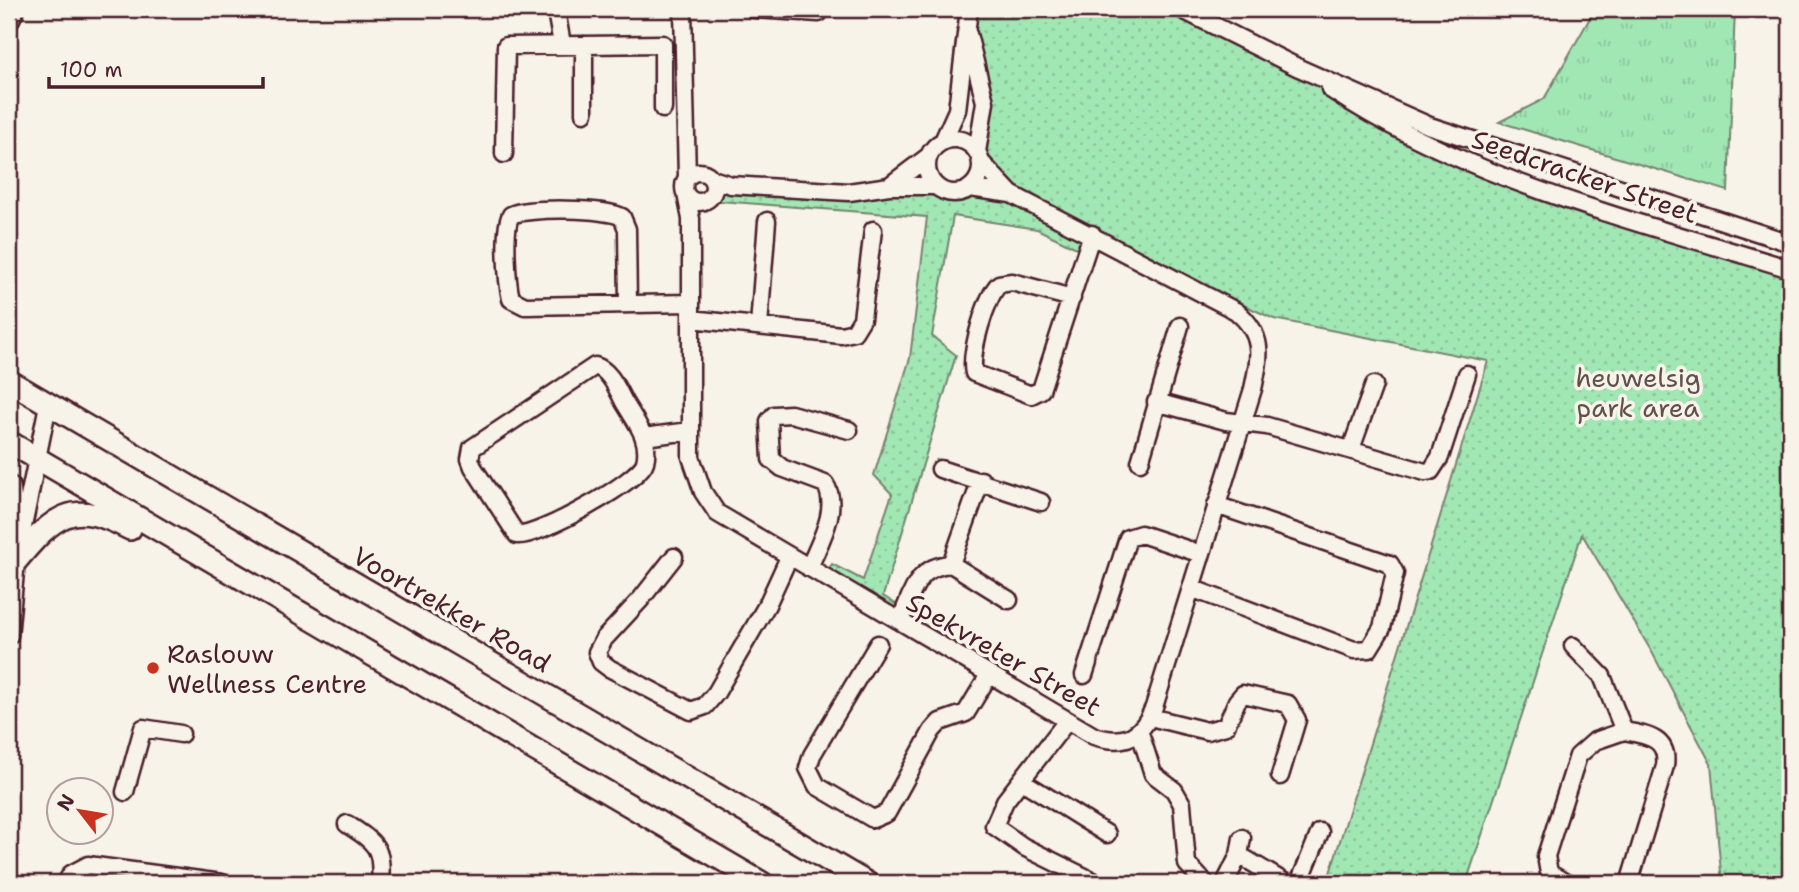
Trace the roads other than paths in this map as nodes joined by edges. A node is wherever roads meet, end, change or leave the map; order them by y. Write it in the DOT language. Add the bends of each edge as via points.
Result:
graph roads {
  1 [pos="16,9"];
  2 [pos="684,9"];
  3 [pos="754,9"];
  4 [pos="970,9"];
  5 [pos="1181,9"];
  6 [pos="558,10"];
  7 [pos="819,13"];
  8 [pos="9,23"];
  9 [pos="967,32"];
  10 [pos="562,44"];
  11 [pos="584,45"];
  12 [pos="1299,68"];
  13 [pos="663,109"];
  14 [pos="957,110"];
  15 [pos="584,113"];
  16 [pos="943,141"];
  17 [pos="504,154"];
  18 [pos="978,155"];
  19 [pos="929,156"];
  20 [pos="700,186"];
  21 [pos="889,186"];
  22 [pos="935,186"];
  23 [pos="970,188"];
  24 [pos="1011,194"];
  25 [pos="767,221"];
  26 [pos="873,230"];
  27 [pos="1091,234"];
  28 [pos="1790,243"];
  29 [pos="1790,269"];
  30 [pos="1072,298"];
  31 [pos="628,304"];
  32 [pos="690,311"];
  33 [pos="759,326"];
  34 [pos="1180,326"];
  35 [pos="1467,374"];
  36 [pos="9,381"];
  37 [pos="1374,385"];
  38 [pos="1156,402"];
  39 [pos="48,405"];
  40 [pos="1241,424"];
  41 [pos="849,430"];
  42 [pos="690,431"];
  43 [pos="644,437"];
  44 [pos="9,442"];
  45 [pos="1351,449"];
  46 [pos="36,458"];
  47 [pos="1140,462"];
  48 [pos="940,469"];
  49 [pos="981,480"];
  50 [pos="9,487"];
  51 [pos="1041,502"];
  52 [pos="1216,505"];
  53 [pos="1202,554"];
  54 [pos="674,557"];
  55 [pos="789,557"];
  56 [pos="17,558"];
  57 [pos="951,564"];
  58 [pos="808,568"];
  59 [pos="1191,588"];
  60 [pos="1009,600"];
  61 [pos="283,603"];
  62 [pos="900,621"];
  63 [pos="9,636"];
  64 [pos="877,644"];
  65 [pos="1573,646"];
  66 [pos="989,675"];
  67 [pos="1084,675"];
  68 [pos="1150,717"];
  69 [pos="1068,721"];
  70 [pos="1624,731"];
  71 [pos="1140,733"];
  72 [pos="181,734"];
  73 [pos="1280,776"];
  74 [pos="1022,781"];
  75 [pos="125,792"];
  76 [pos="347,824"];
  77 [pos="1320,832"];
  78 [pos="1107,834"];
  79 [pos="1242,838"];
  80 [pos="1239,855"];
  81 [pos="168,880"];
  82 [pos="1629,882"];
  83 [pos="66,883"];
  84 [pos="222,883"];
  85 [pos="380,883"];
  86 [pos="762,883"];
  87 [pos="867,883"];
  88 [pos="1097,883"];
  89 [pos="1205,883"];
  90 [pos="1225,883"];
  91 [pos="1286,883"];
  92 [pos="1299,883"];
  93 [pos="1566,883"];
  1 -- 8 [label="street"];
  2 -- 20 [label="street, Spekvreter Street" via="686,155"];
  3 -- 7 [label="street"];
  4 -- 9 [label="street"];
  5 -- 12 [label="street, Seedcracker Street"];
  6 -- 10 [label="street"];
  9 -- 14 [label="street"];
  9 -- 18 [label="street" via="985,102"];
  10 -- 11 [label="street"];
  10 -- 17 [label="street" via="506,46"];
  11 -- 13 [label="street" via="663,44"];
  11 -- 15 [label="street"];
  12 -- 28 [label="street, Seedcracker Street" via="1479,144"];
  12 -- 29 [label="street, Seedcracker Street" via="1394,127 1477,168"];
  14 -- 16 [label="street"];
  14 -- 18 [label="street"];
  16 -- 18 [label="street" via="962,140"];
  16 -- 19 [label="street"];
  18 -- 23 [label="street" via="978,178"];
  18 -- 24 [label="street"];
  19 -- 21 [label="street"];
  19 -- 22 [label="street" via="928,173"];
  20 -- 21 [label="street" via="849,192"];
  20 -- 32 [label="street, Spekvreter Street" via="691,219"];
  21 -- 22 [label="street"];
  22 -- 23 [label="street" via="952,193"];
  23 -- 24 [label="street"];
  24 -- 27 [label="street"];
  25 -- 33 [label="street"];
  26 -- 33 [label="street" via="862,318 854,332 841,335"];
  27 -- 30 [label="street"];
  27 -- 40 [label="street" via="1250,322 1258,339 1259,357"];
  30 -- 30 [label="street" via="1038,393 1031,395 974,373 986,307 999,284 1012,282"];
  31 -- 31 [label="street" via="627,229 622,217 605,212 511,215 508,260 514,302 525,306"];
  31 -- 32 [label="street"];
  32 -- 33 [label="street"];
  32 -- 42 [label="street, Spekvreter Street"];
  34 -- 38 [label="street"];
  35 -- 45 [label="street" via="1440,457 1431,471"];
  36 -- 39 [label="main road, Voortrekker Road"];
  37 -- 45 [label="street"];
  38 -- 40 [label="street"];
  38 -- 47 [label="street"];
  39 -- 46 [label="street"];
  39 -- 87 [label="main road, Voortrekker Road"];
  40 -- 45 [label="street" via="1266,425"];
  40 -- 52 [label="street"];
  41 -- 58 [label="street" via="785,414 769,421 771,459 782,468 825,484 830,494 829,516"];
  42 -- 43 [label="street"];
  42 -- 55 [label="street, Spekvreter Street" via="694,468 711,506 727,522"];
  43 -- 43 [label="street" via="645,464 637,475 531,535 511,530 470,458 472,448 484,437 594,366 608,375"];
  44 -- 46 [label="main road"];
  46 -- 56 [label="street"];
  46 -- 61 [label="main road"];
  48 -- 49 [label="street"];
  49 -- 51 [label="street"];
  49 -- 57 [label="street"];
  50 -- 56 [label="main road"];
  52 -- 53 [label="street"];
  52 -- 59 [label="street" via="1390,564 1395,573 1382,628 1368,649 1354,650"];
  53 -- 59 [label="street"];
  53 -- 67 [label="street" via="1141,534 1128,538"];
  54 -- 55 [label="street" via="597,652 609,668 691,711 705,706 716,693 762,616"];
  55 -- 58 [label="street, Spekvreter Street"];
  56 -- 61 [label="main road" via="56,521 89,512"];
  56 -- 63 [label="street"];
  57 -- 60 [label="street"];
  57 -- 62 [label="street" via="925,573"];
  58 -- 62 [label="street, Spekvreter Street"];
  59 -- 68 [label="street"];
  61 -- 86 [label="main road"];
  62 -- 66 [label="street, Spekvreter Street"];
  64 -- 66 [label="street" via="808,768 817,786 873,819 887,813 936,726 966,713"];
  65 -- 70 [label="street" via="1602,676"];
  66 -- 69 [label="street, Spekvreter Street"];
  68 -- 71 [label="street"];
  68 -- 73 [label="street" via="1207,730 1226,726 1243,694 1288,704 1297,720"];
  69 -- 71 [label="street, Spekvreter Street" via="1110,740"];
  69 -- 74 [label="street"];
  70 -- 82 [label="street" via="1656,739 1667,757"];
  70 -- 93 [label="street" via="1594,741 1578,756 1546,856 1549,873"];
  71 -- 89 [label="street" via="1153,774 1178,795 1184,811 1186,864"];
  72 -- 75 [label="street" via="143,728"];
  74 -- 78 [label="street"];
  74 -- 88 [label="street" via="1000,809 995,828"];
  76 -- 85 [label="street" via="378,849"];
  77 -- 92 [label="street"];
  79 -- 80 [label="street"];
  80 -- 90 [label="street"];
  80 -- 91 [label="street"];
  81 -- 83 [label="street" via="88,865 71,874"];
  81 -- 84 [label="street"];
}
